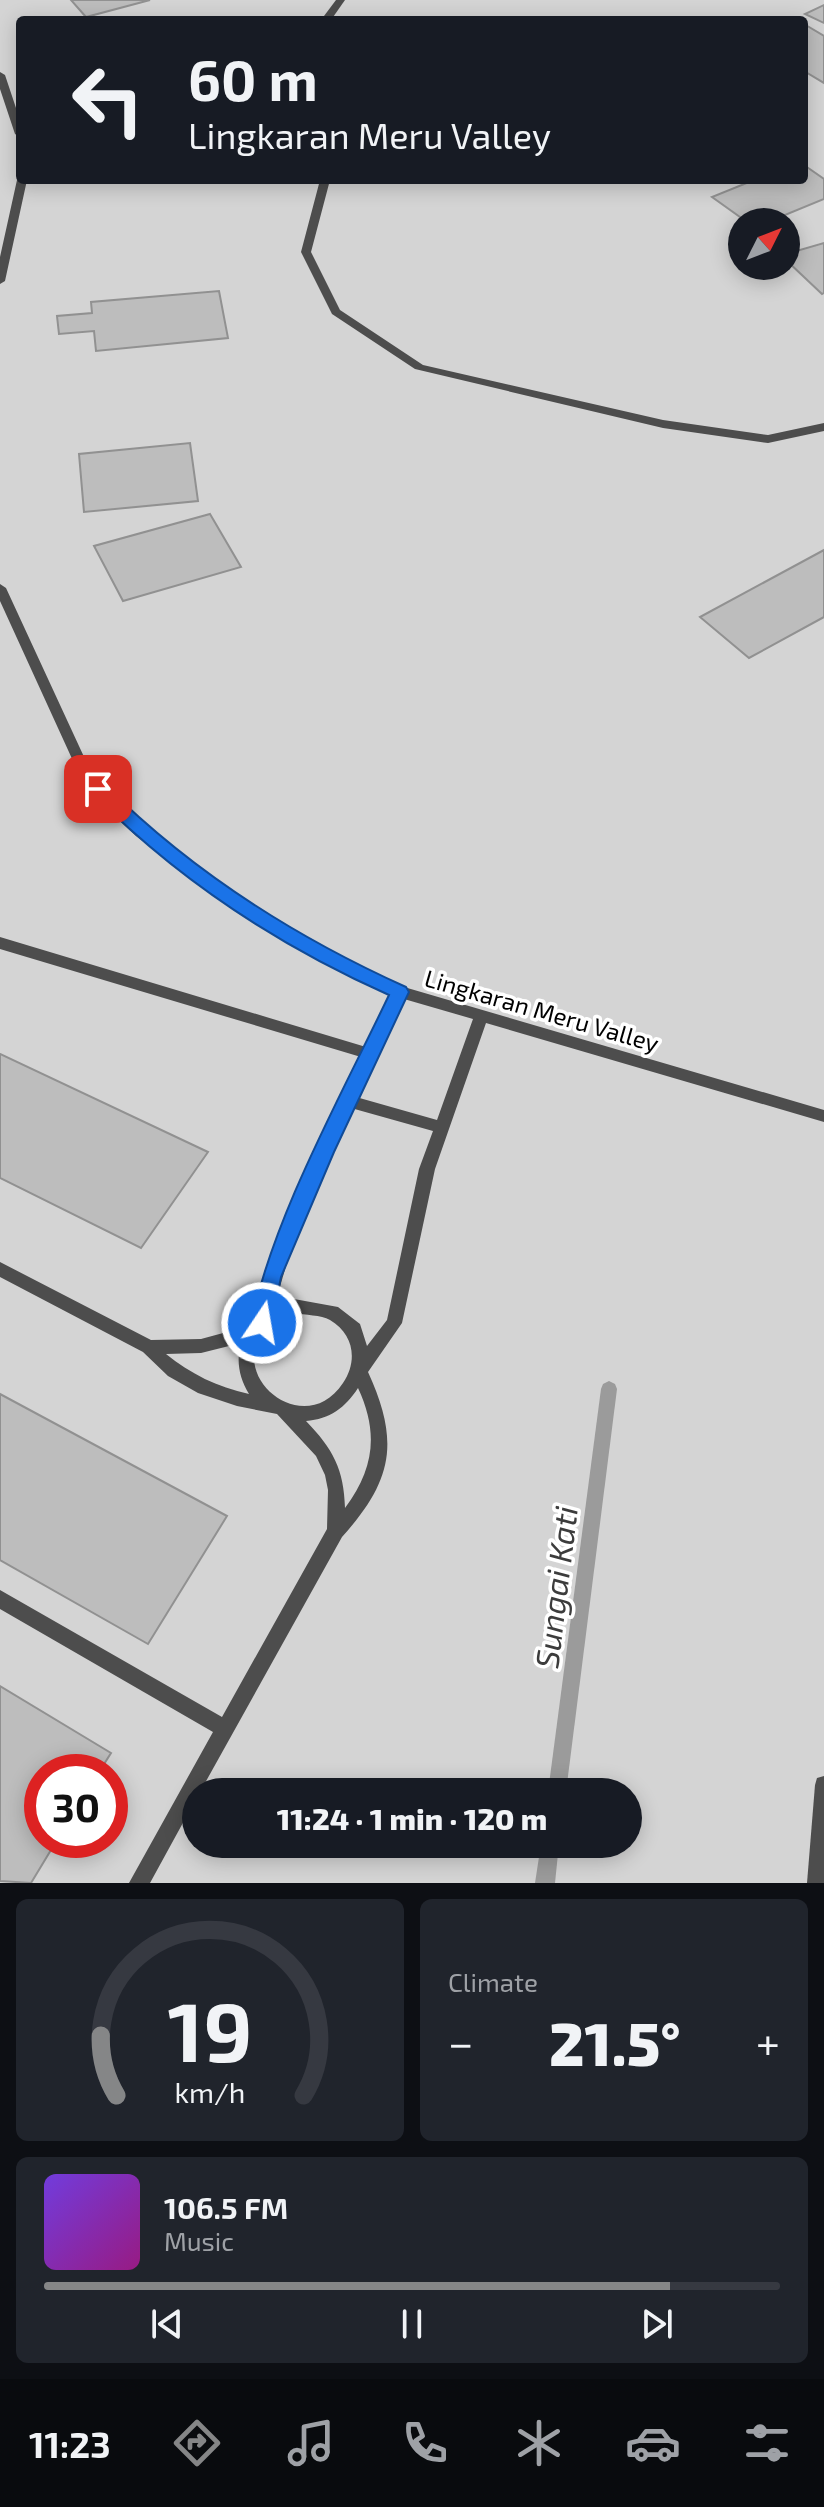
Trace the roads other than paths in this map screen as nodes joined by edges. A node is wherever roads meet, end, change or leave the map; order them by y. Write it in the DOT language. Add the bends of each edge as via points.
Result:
graph roads {
  1 [pos="0,75"];
  2 [pos="16,122"];
  3 [pos="21,184"];
  4 [pos="324,184"];
  5 [pos="6,234"];
  6 [pos="0,281"];
  7 [pos="824,427"];
  8 [pos="0,588"];
  9 [pos="0,943"];
  10 [pos="400,992"];
  11 [pos="482,1015"];
  12 [pos="371,1054"];
  13 [pos="348,1101"];
  14 [pos="824,1116"];
  15 [pos="441,1127"];
  16 [pos="0,1269"];
  17 [pos="258,1328"];
  18 [pos="149,1347"];
  19 [pos="361,1370"];
  20 [pos="277,1408"];
  21 [pos="336,1531"];
  22 [pos="0,1599"];
  23 [pos="226,1729"];
  24 [pos="824,1785"];
  25 [pos="139,1883"];
  26 [pos="817,1883"];
  1 -- 2 [label="street"];
  3 -- 5 [label="street"];
  4 -- 7 [label="street" via="306,252 336,312 419,367 663,424 768,439"];
  5 -- 6 [label="street"];
  8 -- 10 [label="street, Lingkaran Meru Valley" via="86,774 110,804 239,905 342,966"];
  9 -- 12 [label="street"];
  10 -- 11 [label="street, Lingkaran Meru Valley"];
  10 -- 12 [label="street"];
  11 -- 14 [label="street, Lingkaran Meru Valley"];
  11 -- 15 [label="street"];
  12 -- 13 [label="street"];
  13 -- 15 [label="street"];
  13 -- 17 [label="street" via="271,1277"];
  15 -- 19 [label="street" via="394,1323"];
  16 -- 18 [label="street"];
  17 -- 18 [label="street" via="201,1346"];
  17 -- 19 [label="street" via="294,1306 330,1311 357,1334 363,1350"];
  17 -- 20 [label="street" via="247,1348 249,1380 258,1395"];
  18 -- 20 [label="street" via="165,1366 222,1396"];
  19 -- 20 [label="street" via="354,1388 331,1408 299,1414"];
  19 -- 21 [label="street" via="376,1404 379,1457 356,1510"];
  20 -- 21 [label="street" via="329,1459 336,1481"];
  21 -- 23 [label="street"];
  22 -- 23 [label="street"];
  23 -- 25 [label="street"];
  24 -- 26 [label="street"];
}
